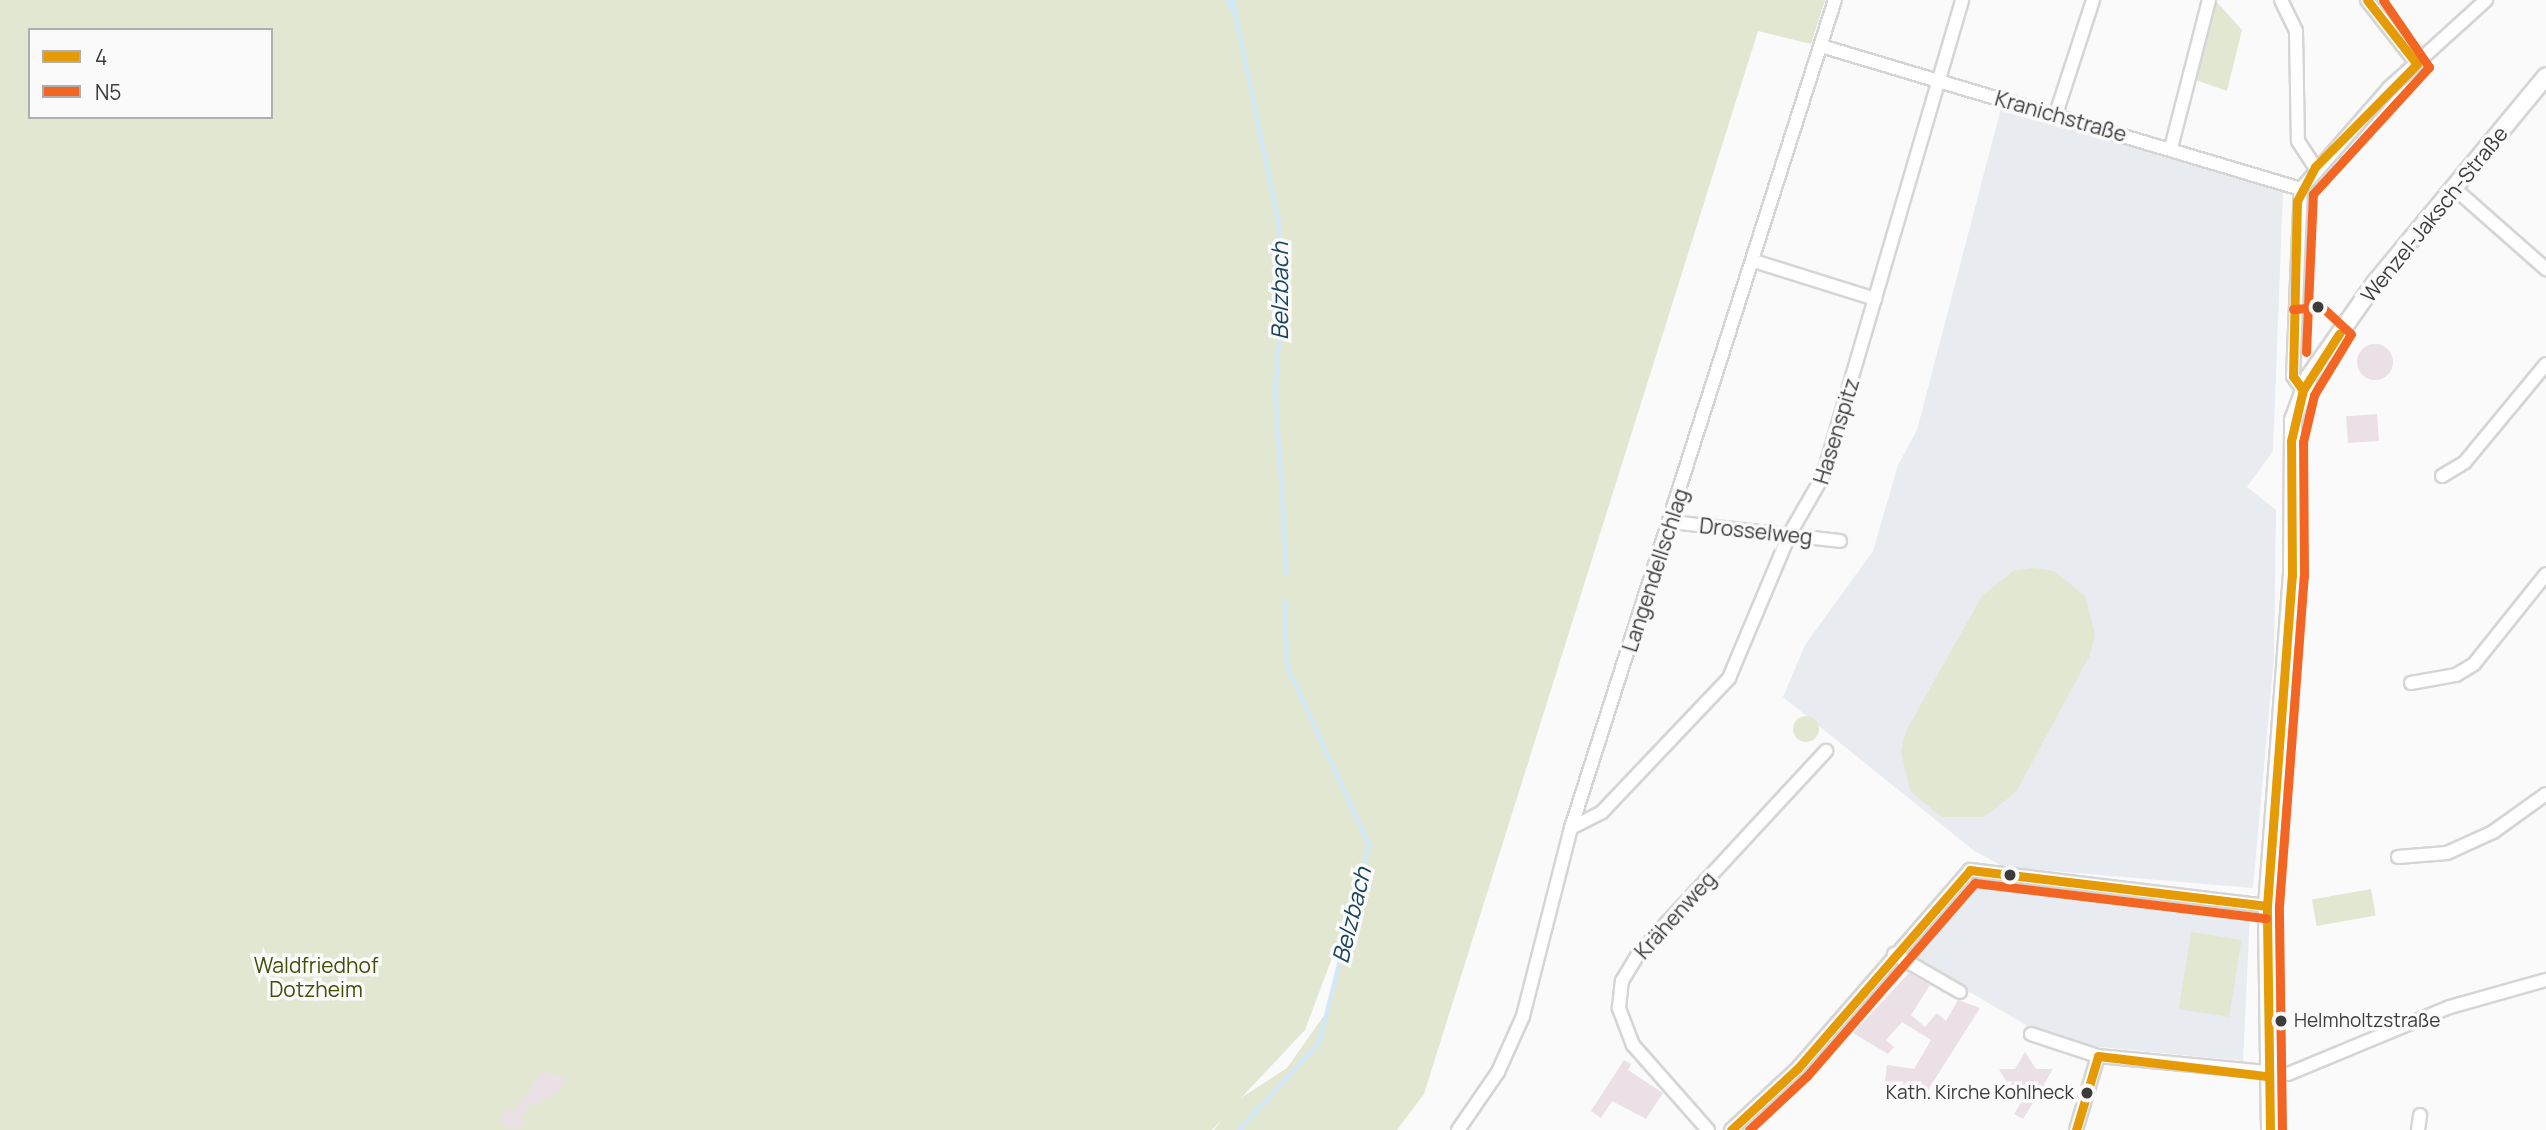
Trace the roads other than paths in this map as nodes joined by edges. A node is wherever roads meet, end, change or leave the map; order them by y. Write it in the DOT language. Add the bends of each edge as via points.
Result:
graph roads {
  1 [pos="1835,0"];
  2 [pos="1962,0"];
  3 [pos="2093,0"];
  4 [pos="2209,0"];
  5 [pos="2281,0"];
  6 [pos="2367,0"];
  7 [pos="2486,0"];
  8 [pos="1821,46"];
  9 [pos="2417,64"];
  10 [pos="2546,76"];
  11 [pos="1936,80"];
  12 [pos="2056,114"];
  13 [pos="2171,148"];
  14 [pos="2315,167"];
  15 [pos="2454,188"];
  16 [pos="2301,189"];
  17 [pos="1754,261"];
  18 [pos="2546,269"];
  19 [pos="1875,299"];
  20 [pos="2546,364"];
  21 [pos="2303,390"];
  22 [pos="2442,476"];
  23 [pos="1671,522"];
  24 [pos="1789,535"];
  25 [pos="1840,541"];
  26 [pos="2546,573"];
  27 [pos="2411,683"];
  28 [pos="1826,751"];
  29 [pos="2546,794"];
  30 [pos="1570,828"];
  31 [pos="2398,857"];
  32 [pos="2267,905"];
  33 [pos="1894,954"];
  34 [pos="2546,980"];
  35 [pos="1960,992"];
  36 [pos="2031,1034"];
  37 [pos="2098,1056"];
  38 [pos="2264,1076"];
  39 [pos="2420,1115"];
  40 [pos="1458,1130"];
  41 [pos="1708,1130"];
  42 [pos="1731,1130"];
  43 [pos="2076,1130"];
  44 [pos="2270,1130"];
  45 [pos="2418,1130"];
  1 -- 8 [label="street, Langendellschlag"];
  2 -- 11 [label="street, Hasenspitz"];
  3 -- 12 [label="street"];
  4 -- 13 [label="street"];
  5 -- 14 [label="street" via="2296,31 2298,141"];
  6 -- 9 [label="street"];
  7 -- 9 [label="street"];
  8 -- 11 [label="street, Kranichstraße"];
  8 -- 17 [label="street, Langendellschlag"];
  9 -- 14 [label="street"];
  10 -- 15 [label="street, Wenzel-Jaksch-Straße"];
  11 -- 12 [label="street, Kranichstraße"];
  11 -- 19 [label="street, Hasenspitz"];
  12 -- 13 [label="street, Kranichstraße"];
  13 -- 16 [label="street, Kranichstraße"];
  14 -- 16 [label="street"];
  15 -- 18 [label="street"];
  15 -- 21 [label="street, Wenzel-Jaksch-Straße" via="2375,283"];
  16 -- 21 [label="street" via="2293,376"];
  17 -- 19 [label="street"];
  17 -- 23 [label="street, Langendellschlag"];
  19 -- 24 [label="street, Hasenspitz" via="1823,476"];
  20 -- 22 [label="street" via="2465,462"];
  21 -- 32 [label="street" via="2291,440 2292,575"];
  23 -- 24 [label="street, Drosselweg"];
  23 -- 30 [label="street, Langendellschlag"];
  24 -- 25 [label="street, Drosselweg"];
  24 -- 30 [label="street, Hasenspitz" via="1729,678 1602,812"];
  26 -- 27 [label="street" via="2474,664 2456,675"];
  28 -- 41 [label="street, Krähenweg" via="1638,954 1622,981 1619,1008 1633,1045"];
  29 -- 31 [label="street" via="2493,832 2447,853"];
  30 -- 40 [label="street, Langendellschlag" via="1523,1016 1498,1072"];
  32 -- 33 [label="street" via="1970,870"];
  32 -- 38 [label="street"];
  33 -- 35 [label="street"];
  33 -- 42 [label="street" via="1798,1068"];
  34 -- 38 [label="street" via="2449,1007 2307,1069"];
  36 -- 37 [label="street"];
  37 -- 38 [label="street"];
  37 -- 43 [label="street"];
  38 -- 44 [label="street"];
  39 -- 45 [label="street"];
}
